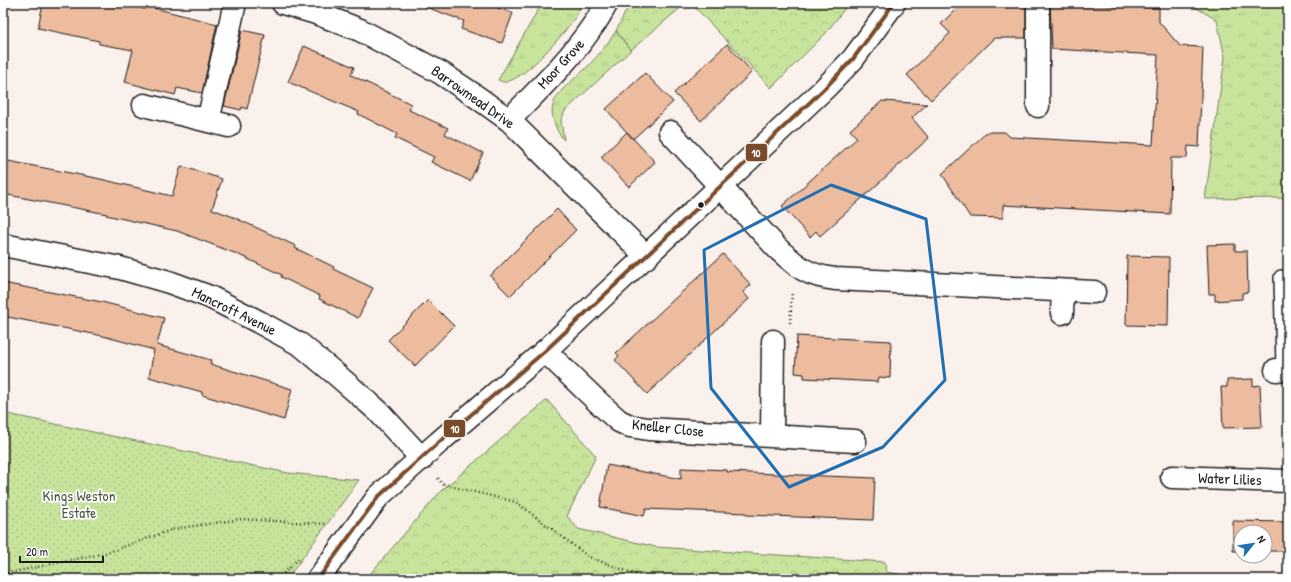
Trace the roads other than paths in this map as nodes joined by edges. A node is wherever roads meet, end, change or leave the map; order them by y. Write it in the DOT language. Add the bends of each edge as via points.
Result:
graph roads {
  1 [pos="235,3"];
  2 [pos="283,3"];
  3 [pos="607,3"];
  4 [pos="894,3"];
  5 [pos="1038,3"];
  6 [pos="144,106"];
  7 [pos="1038,106"];
  8 [pos="509,120"];
  9 [pos="208,121"];
  10 [pos="229,126"];
  11 [pos="670,132"];
  12 [pos="720,187"];
  13 [pos="3,245"];
  14 [pos="647,257"];
  15 [pos="1281,277"];
  16 [pos="1063,291"];
  17 [pos="1094,292"];
  18 [pos="1062,312"];
  19 [pos="773,341"];
  20 [pos="545,351"];
  21 [pos="1282,370"];
  22 [pos="772,436"];
  23 [pos="855,441"];
  24 [pos="422,459"];
  25 [pos="1172,477"];
  26 [pos="1288,481"];
  27 [pos="318,579"];
  1 -- 9 [label="street"];
  2 -- 8 [label="street, Barrowmead Drive" via="360,30 401,51 441,73"];
  3 -- 8 [label="street, Moor Grove" via="583,40"];
  4 -- 12 [label="street" via="852,59 824,89"];
  5 -- 7 [label="street"];
  6 -- 9 [label="street"];
  8 -- 14 [label="street, Barrowmead Drive"];
  9 -- 10 [label="street"];
  11 -- 12 [label="street"];
  12 -- 14 [label="street"];
  12 -- 16 [label="street" via="778,249 800,268 816,276"];
  13 -- 24 [label="street, Mancroft Avenue" via="120,268 210,296 301,345 378,411"];
  14 -- 20 [label="street"];
  15 -- 21 [label="lane"];
  16 -- 17 [label="street"];
  16 -- 18 [label="street"];
  19 -- 22 [label="street"];
  20 -- 22 [label="street, Kneller Close" via="603,407 630,426"];
  20 -- 24 [label="street"];
  22 -- 23 [label="street, Kneller Close"];
  24 -- 27 [label="street" via="378,497"];
  25 -- 26 [label="street, Water Lilies"];
}
